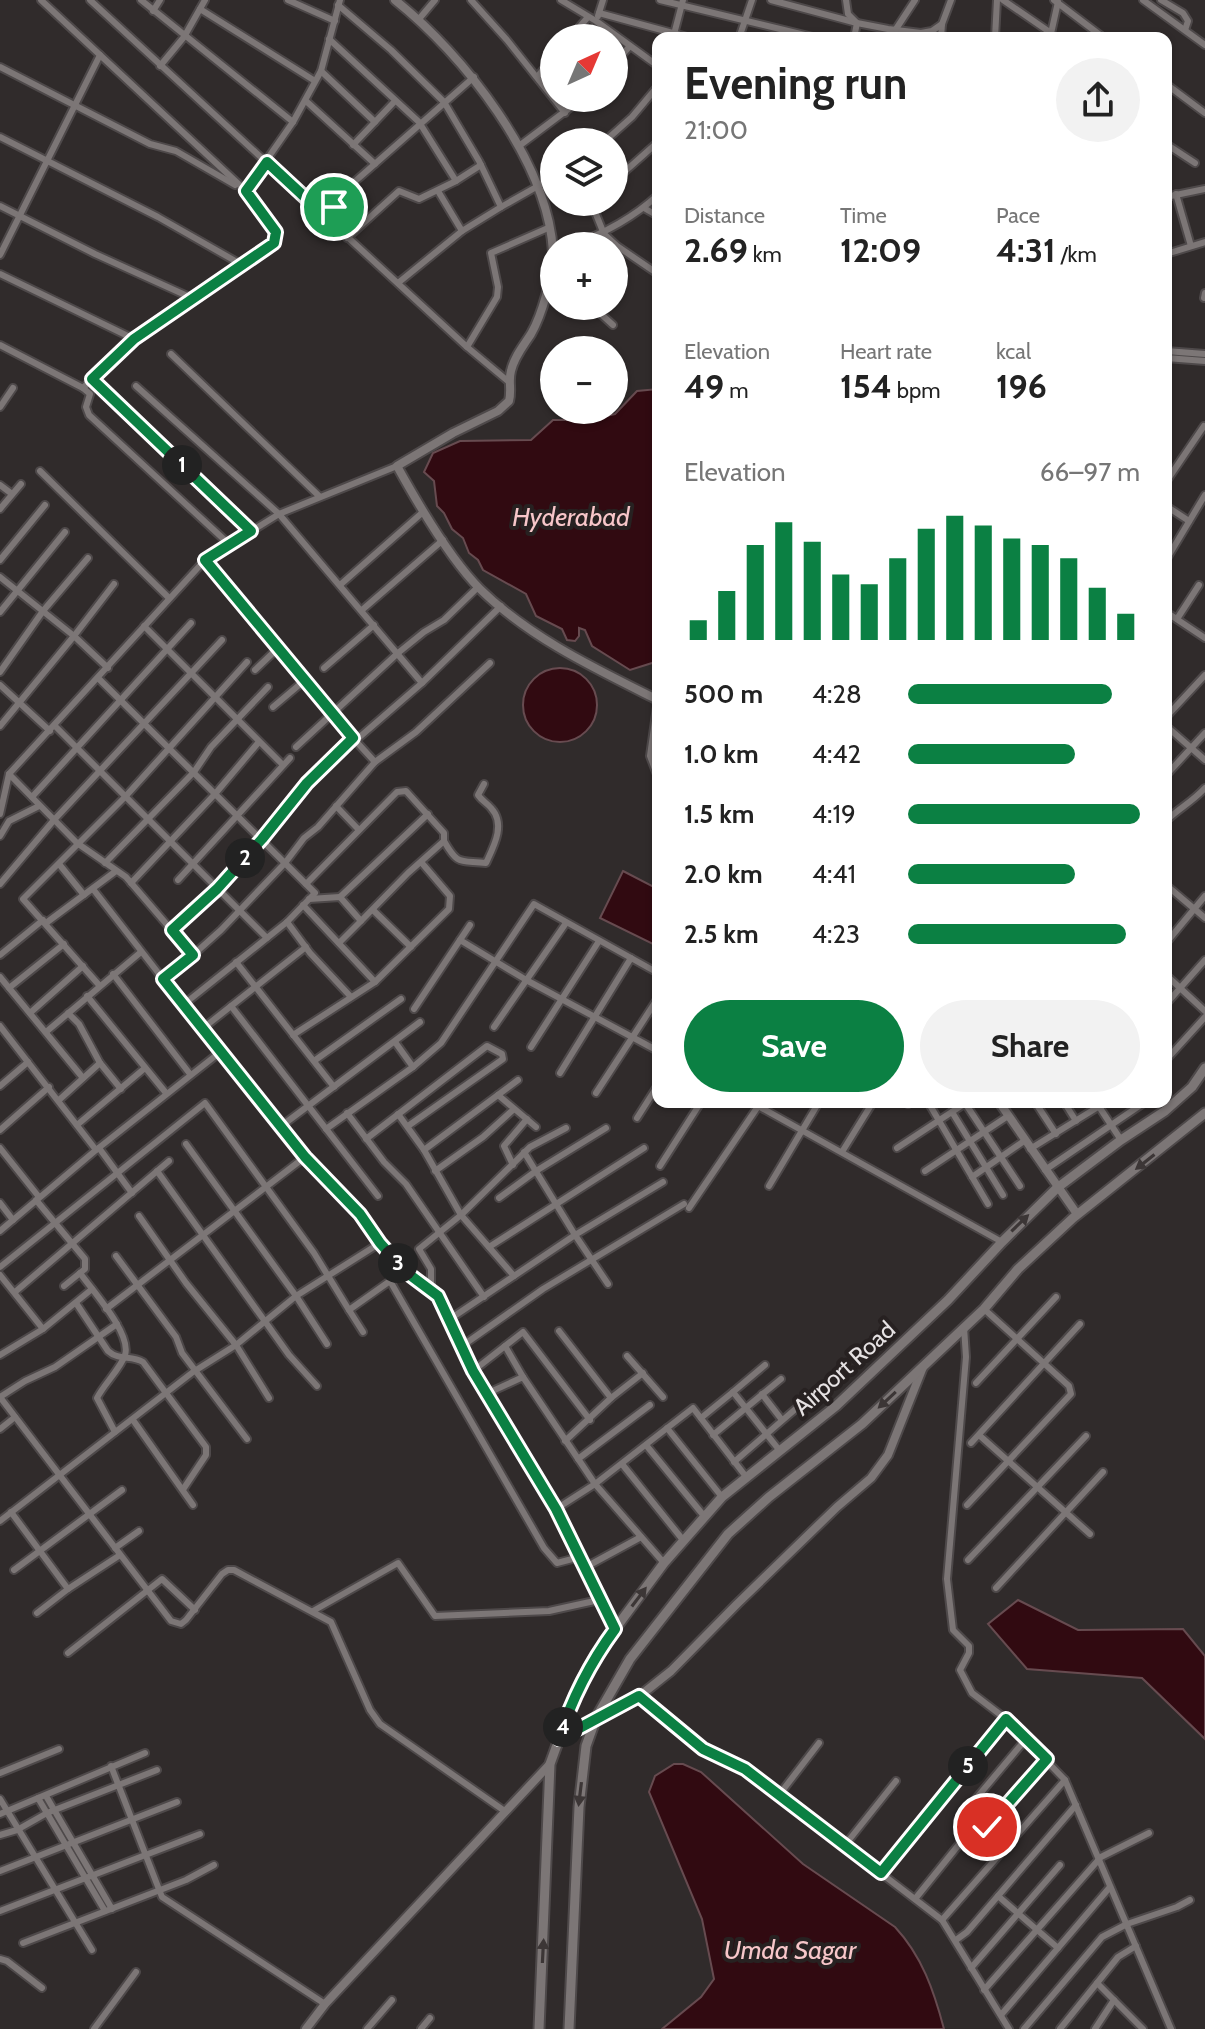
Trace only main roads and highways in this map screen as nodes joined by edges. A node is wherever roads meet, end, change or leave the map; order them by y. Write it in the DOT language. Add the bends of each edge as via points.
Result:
graph roads {
  1 [pos="1205,1068"];
  2 [pos="1172,1105"];
  3 [pos="1168,1108"];
  4 [pos="1205,1113"];
  5 [pos="539,2029"];
  6 [pos="569,2029"];
  2 -- 1 [label="main road, Airport Road, one-way"];
  5 -- 3 [label="main road, Airport Road, one-way" via="550,1764 595,1656 664,1563 722,1497 843,1400 1057,1188"];
  4 -- 6 [label="main road, one-way" via="1077,1214 860,1426 728,1534 630,1659 586,1746"];
}
